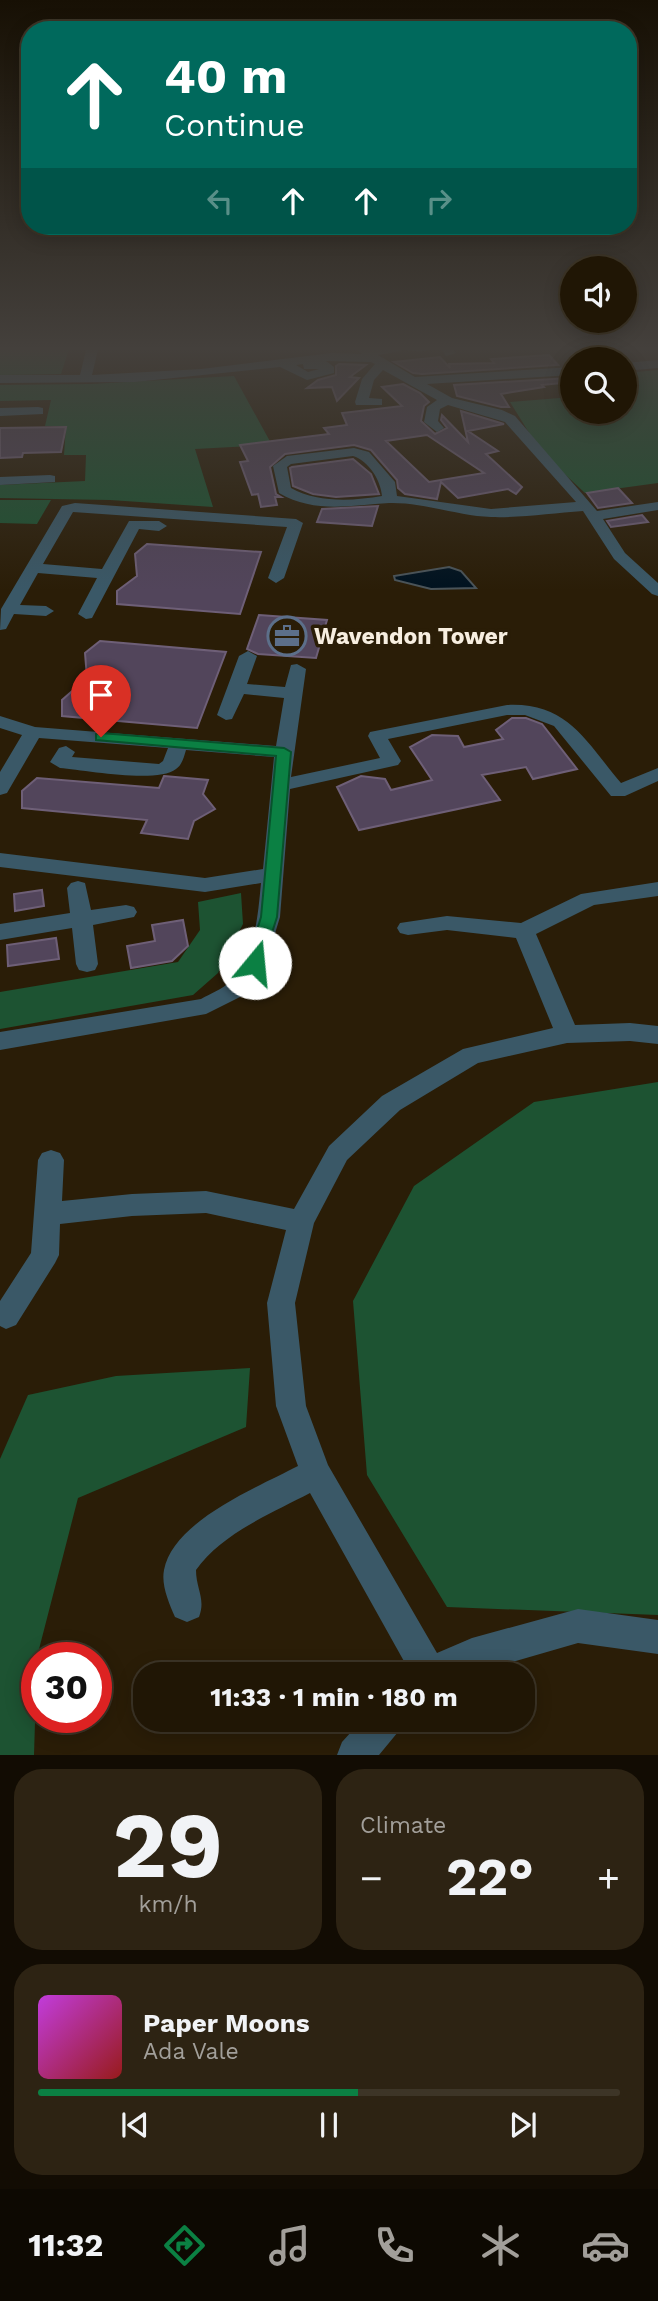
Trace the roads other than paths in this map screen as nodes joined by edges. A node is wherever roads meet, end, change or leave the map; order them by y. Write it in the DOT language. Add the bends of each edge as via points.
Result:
graph roads {
  1 [pos="518,428"];
  2 [pos="50,479"];
  3 [pos="0,481"];
  4 [pos="390,499"];
  5 [pos="658,506"];
  6 [pos="590,511"];
  7 [pos="148,519"];
  8 [pos="32,568"];
  9 [pos="108,574"];
  10 [pos="276,578"];
  11 [pos="658,591"];
  12 [pos="9,609"];
  13 [pos="46,611"];
  14 [pos="86,614"];
  15 [pos="0,625"];
  16 [pos="248,656"];
  17 [pos="297,669"];
  18 [pos="237,688"];
  19 [pos="293,693"];
  20 [pos="226,715"];
  21 [pos="0,722"];
  22 [pos="33,732"];
  23 [pos="180,743"];
  24 [pos="66,752"];
  25 [pos="284,752"];
  26 [pos="658,774"];
  27 [pos="281,785"];
  28 [pos="0,789"];
  29 [pos="0,860"];
  30 [pos="272,875"];
  31 [pos="78,888"];
  32 [pos="658,889"];
  33 [pos="126,912"];
  34 [pos="82,919"];
  35 [pos="408,928"];
  36 [pos="524,931"];
  37 [pos="0,932"];
  38 [pos="87,964"];
  39 [pos="567,1034"];
  40 [pos="658,1035"];
  41 [pos="0,1041"];
  42 [pos="51,1160"];
  43 [pos="48,1214"];
  44 [pos="300,1222"];
  45 [pos="6,1316"];
  46 [pos="316,1473"];
  47 [pos="187,1605"];
  48 [pos="658,1637"];
  49 [pos="422,1662"];
  50 [pos="455,1662"];
  51 [pos="375,1732"];
  52 [pos="355,1755"];
  1 -- 6 [label="street"];
  2 -- 3 [label="street"];
  4 -- 4 [label="street" via="375,503 296,499 284,490 280,467 288,460 354,452 365,456 388,482"];
  4 -- 6 [label="street" via="491,513"];
  5 -- 6 [label="street"];
  6 -- 11 [label="street" via="619,556"];
  7 -- 8 [label="street" via="67,509"];
  7 -- 9 [label="street" via="134,524"];
  7 -- 10 [label="street" via="291,536"];
  8 -- 9 [label="street"];
  8 -- 12 [label="street"];
  9 -- 14 [label="street"];
  12 -- 13 [label="street"];
  12 -- 15 [label="street"];
  16 -- 18 [label="street"];
  17 -- 19 [label="street"];
  18 -- 19 [label="street"];
  18 -- 20 [label="street"];
  19 -- 25 [label="street"];
  21 -- 22 [label="street"];
  22 -- 23 [label="street"];
  22 -- 28 [label="street"];
  23 -- 24 [label="street" via="171,764 155,771 60,762"];
  23 -- 25 [label="street"];
  25 -- 27 [label="street"];
  26 -- 27 [label="street" via="618,792 560,722 527,709 377,736 391,761"];
  27 -- 30 [label="street"];
  29 -- 30 [label="street" via="205,885"];
  30 -- 41 [label="street" via="269,917 255,963 238,988 206,1006"];
  31 -- 34 [label="street"];
  32 -- 36 [label="street" via="589,899"];
  33 -- 34 [label="street"];
  34 -- 37 [label="street"];
  34 -- 38 [label="street"];
  35 -- 36 [label="street" via="447,923"];
  36 -- 39 [label="street"];
  39 -- 40 [label="street"];
  39 -- 44 [label="street" via="471,1055 391,1103 338,1153"];
  42 -- 43 [label="street"];
  43 -- 44 [label="street" via="206,1202"];
  43 -- 45 [label="street" via="45,1255"];
  44 -- 46 [label="street" via="281,1303 291,1406"];
  46 -- 47 [label="street" via="204,1537 182,1563 180,1583"];
  46 -- 49 [label="street"];
  48 -- 50 [label="street" via="578,1626"];
  51 -- 52 [label="street"];
}
